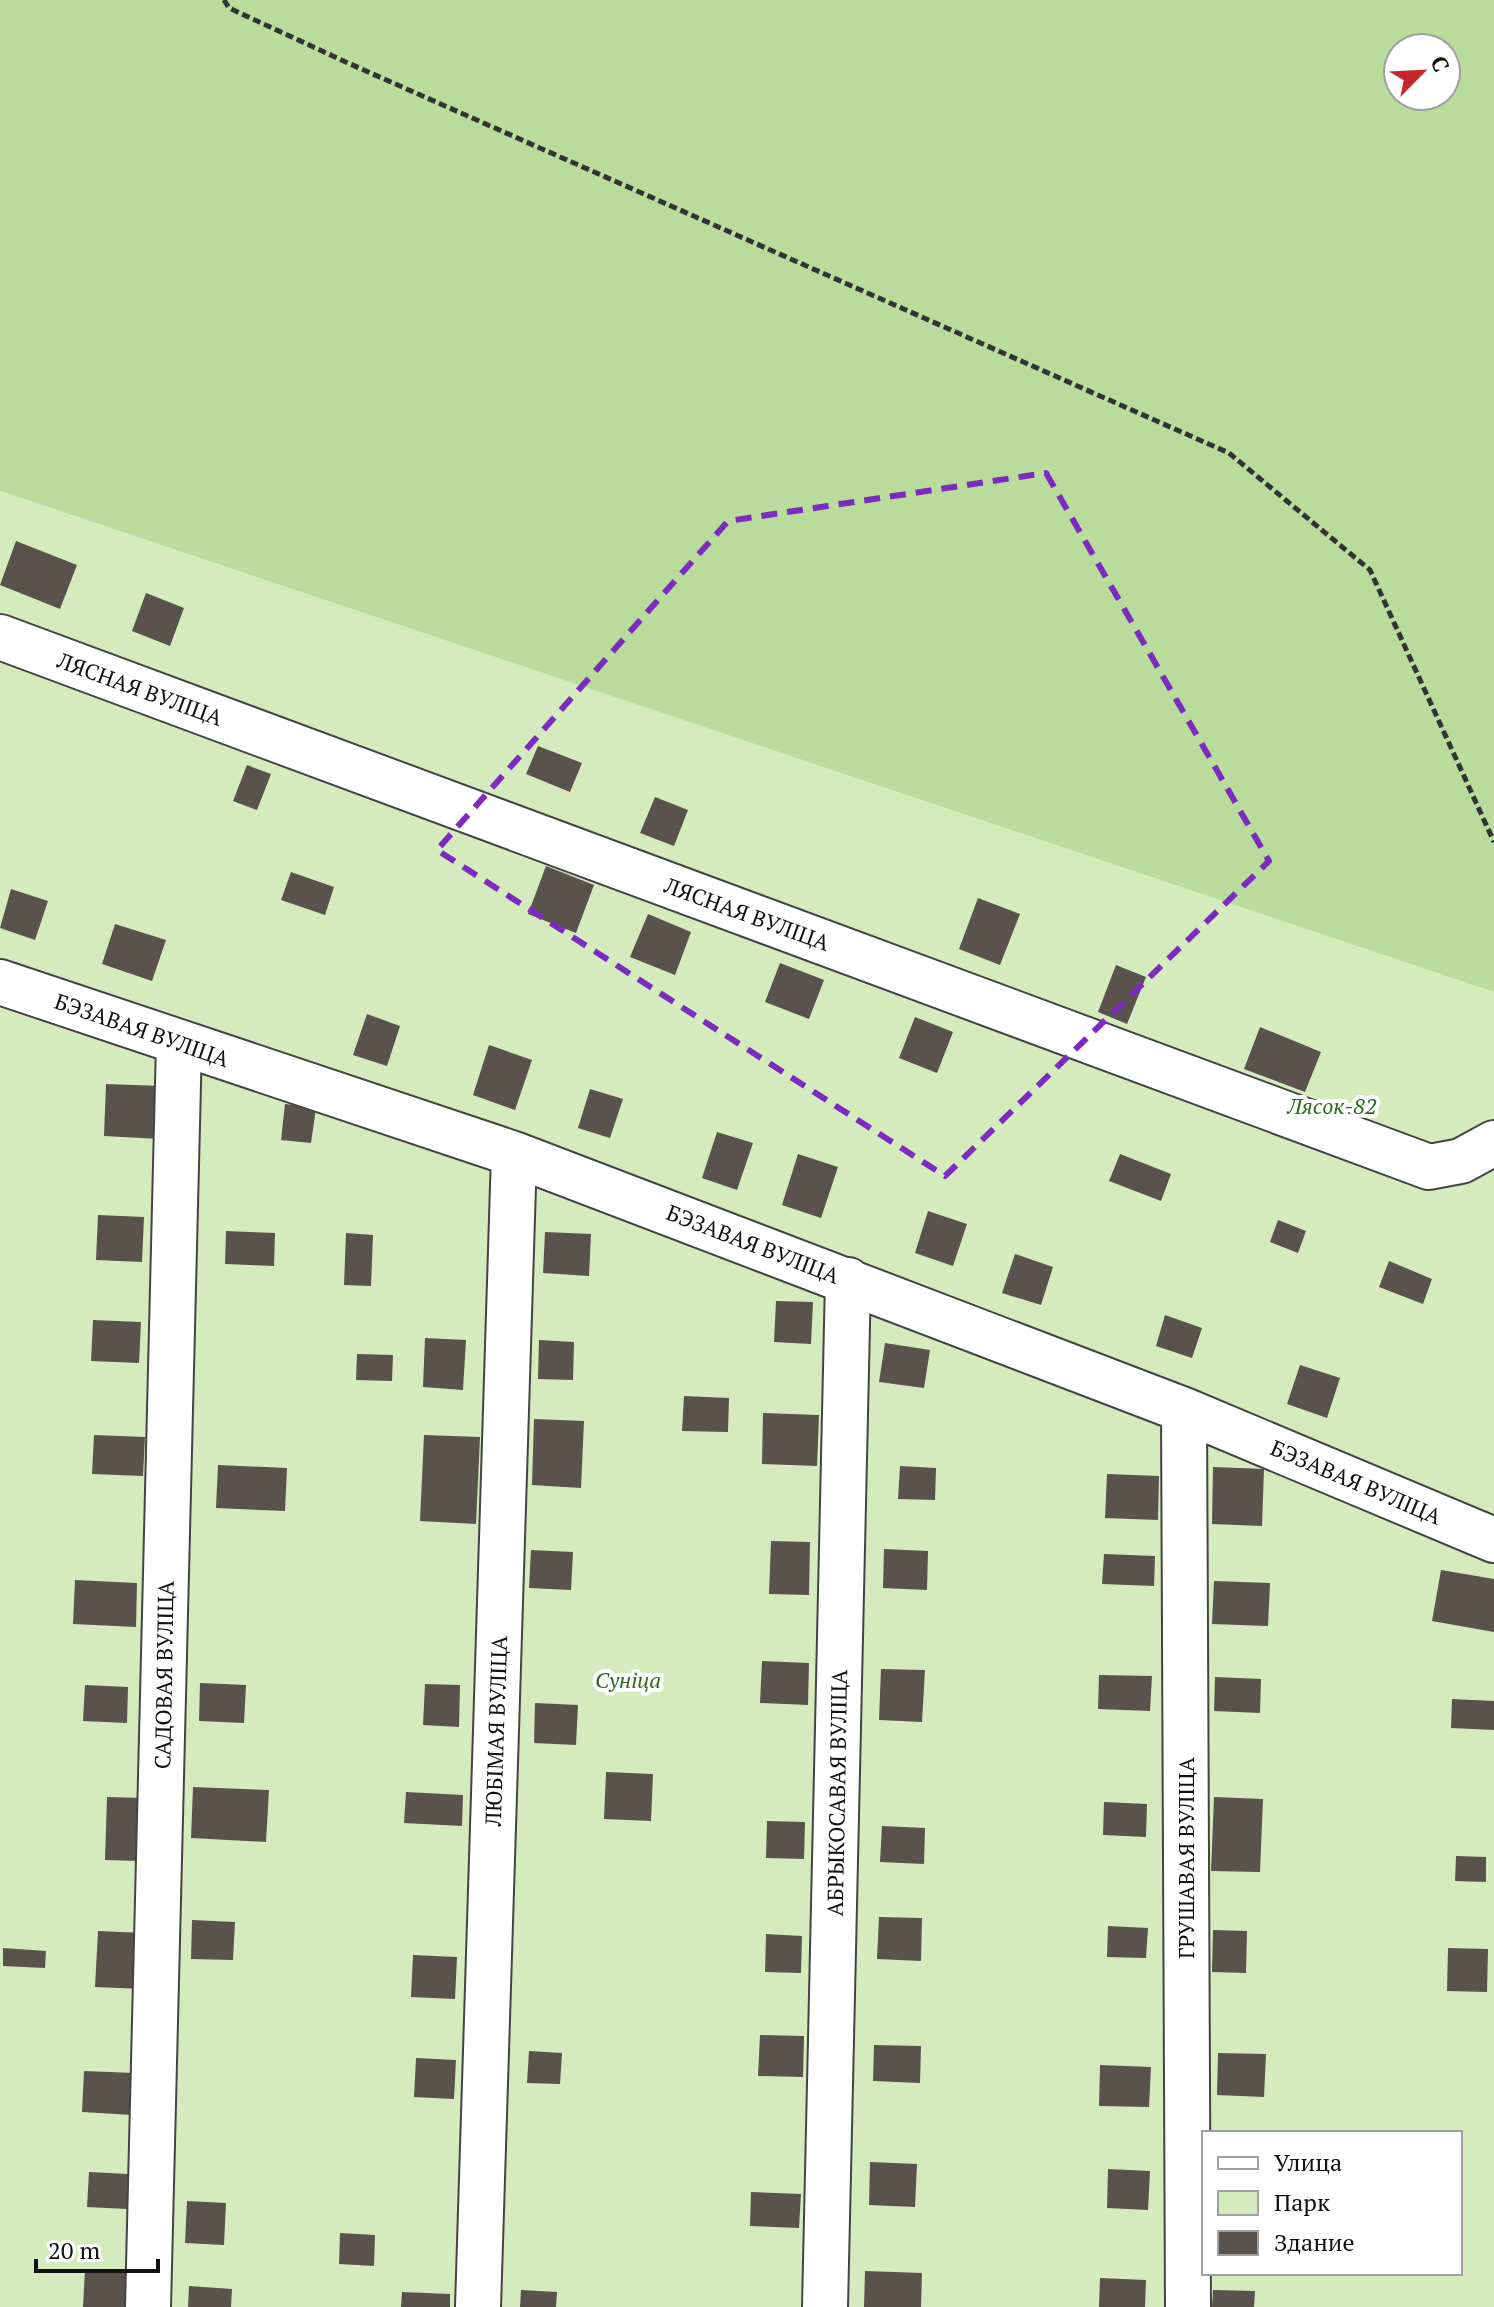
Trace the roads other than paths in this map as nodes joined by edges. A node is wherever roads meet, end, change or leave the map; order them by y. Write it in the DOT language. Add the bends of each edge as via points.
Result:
graph roads {
  1 [pos="0,637"];
  2 [pos="0,982"];
  3 [pos="179,1043"];
  4 [pos="1494,1143"];
  5 [pos="514,1154"];
  6 [pos="848,1280"];
  7 [pos="1184,1410"];
  8 [pos="1494,1540"];
  9 [pos="148,2307"];
  10 [pos="478,2307"];
  11 [pos="825,2307"];
  12 [pos="1188,2307"];
  1 -- 4 [label="lane, ЛЯСНАЯ ВУЛІЦА" via="1429,1167 1461,1161"];
  2 -- 3 [label="lane, БЭЗАВАЯ ВУЛІЦА"];
  3 -- 5 [label="lane, БЭЗАВАЯ ВУЛІЦА"];
  3 -- 9 [label="lane, САДОВАЯ ВУЛІЦА"];
  5 -- 6 [label="lane, БЭЗАВАЯ ВУЛІЦА"];
  5 -- 10 [label="lane, ЛЮБІМАЯ ВУЛІЦА"];
  6 -- 7 [label="lane, БЭЗАВАЯ ВУЛІЦА"];
  6 -- 11 [label="lane, АБРЫКОСАВАЯ ВУЛІЦА"];
  7 -- 8 [label="lane, БЭЗАВАЯ ВУЛІЦА"];
  7 -- 12 [label="lane, ГРУШАВАЯ ВУЛІЦА"];
}
